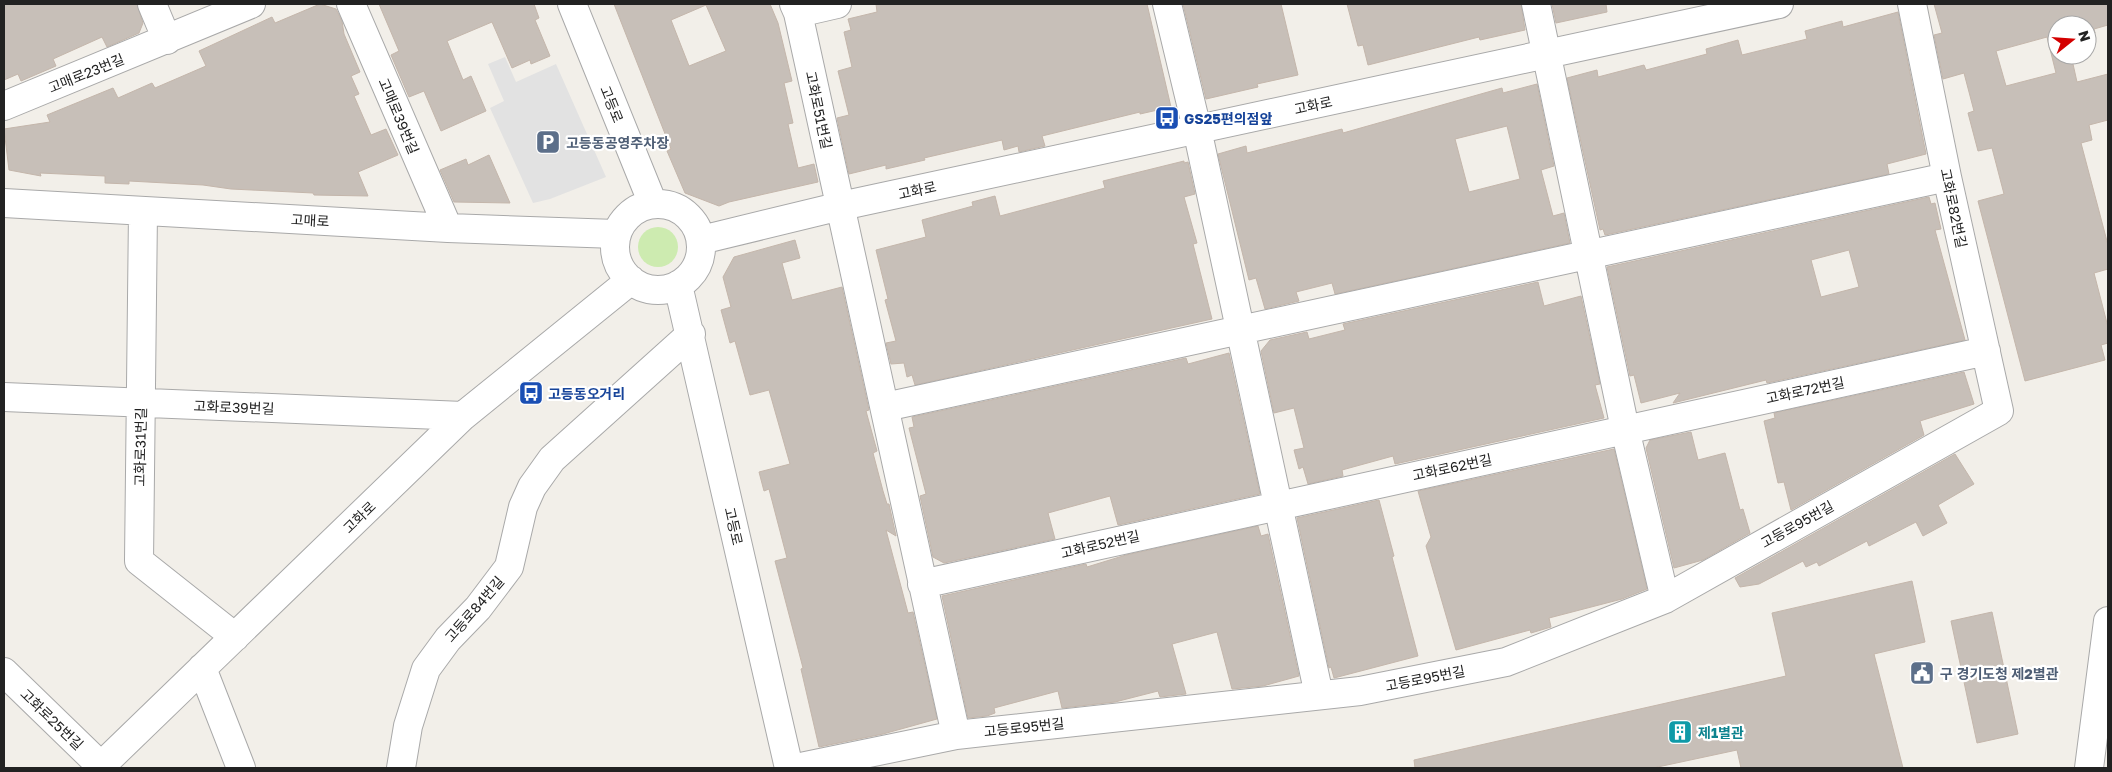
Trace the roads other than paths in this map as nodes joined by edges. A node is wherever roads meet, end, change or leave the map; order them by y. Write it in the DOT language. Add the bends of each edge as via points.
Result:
graph roads {
  1 [pos="152,4"];
  2 [pos="252,4"];
  3 [pos="351,4"];
  4 [pos="572,4"];
  5 [pos="837,4"];
  6 [pos="1167,4"];
  7 [pos="1536,4"];
  8 [pos="1779,4"];
  9 [pos="1912,4"];
  10 [pos="796,8"];
  11 [pos="167,40"];
  12 [pos="1547,55"];
  13 [pos="4,106"];
  14 [pos="1197,129"];
  15 [pos="1947,177"];
  16 [pos="4,203"];
  17 [pos="653,204"];
  18 [pos="841,206"];
  19 [pos="143,211"];
  20 [pos="448,228"];
  21 [pos="616,234"];
  22 [pos="701,240"];
  23 [pos="1588,254"];
  24 [pos="631,280"];
  25 [pos="678,285"];
  26 [pos="1241,330"];
  27 [pos="691,334"];
  28 [pos="1986,351"];
  29 [pos="4,397"];
  30 [pos="141,403"];
  31 [pos="885,407"];
  32 [pos="1999,411"];
  33 [pos="463,416"];
  34 [pos="1625,430"];
  35 [pos="1278,504"];
  36 [pos="922,584"];
  37 [pos="1664,599"];
  38 [pos="2108,621"];
  39 [pos="235,637"];
  40 [pos="202,668"];
  41 [pos="4,672"];
  42 [pos="1319,694"];
  43 [pos="956,735"];
  44 [pos="100,767"];
  45 [pos="241,768"];
  46 [pos="401,768"];
  47 [pos="789,768"];
  48 [pos="796,768"];
  49 [pos="2089,768"];
  1 -- 11 [label="street"];
  2 -- 11 [label="street, 고매로23번길"];
  3 -- 20 [label="street, 고매로39번길"];
  4 -- 17 [label="street, 고등로"];
  5 -- 10 [label="street, 고화로51번길"];
  6 -- 14 [label="street"];
  7 -- 12 [label="street"];
  8 -- 12 [label="street, 고화로"];
  9 -- 15 [label="street, 고화로82번길"];
  10 -- 18 [label="street, 고화로51번길"];
  11 -- 13 [label="street, 고매로23번길"];
  12 -- 14 [label="street, 고화로"];
  12 -- 23 [label="street"];
  14 -- 18 [label="street, 고화로"];
  14 -- 26 [label="street"];
  15 -- 23 [label="street"];
  15 -- 28 [label="street, 고화로82번길"];
  16 -- 19 [label="street, 고매로"];
  17 -- 21 [label="street" via="637,209 624,219"];
  17 -- 22 [label="street" via="670,205 685,213 696,226"];
  18 -- 22 [label="street, 고화로"];
  18 -- 31 [label="street"];
  19 -- 20 [label="street, 고매로"];
  19 -- 30 [label="street, 고화로31번길"];
  20 -- 21 [label="street, 고매로"];
  21 -- 24 [label="street" via="615,251 620,267"];
  22 -- 25 [label="street" via="699,259 691,274"];
  23 -- 26 [label="street"];
  23 -- 34 [label="street"];
  24 -- 25 [label="street" via="646,288 662,290"];
  24 -- 33 [label="street, 고화로"];
  25 -- 27 [label="street, 고등로"];
  26 -- 31 [label="street"];
  26 -- 35 [label="street"];
  27 -- 46 [label="street, 고등로84번길" via="552,459 532,487 523,507 510,568 426,669 408,726"];
  27 -- 47 [label="street, 고등로"];
  28 -- 32 [label="street, 고화로82번길"];
  28 -- 34 [label="street, 고화로72번길"];
  29 -- 30 [label="street, 고화로39번길"];
  30 -- 33 [label="street, 고화로39번길"];
  30 -- 39 [label="street, 고화로31번길" via="139,561"];
  31 -- 36 [label="street"];
  32 -- 37 [label="street, 고등로95번길"];
  33 -- 39 [label="street, 고화로"];
  34 -- 35 [label="street, 고화로62번길"];
  34 -- 37 [label="street"];
  35 -- 36 [label="street, 고화로52번길"];
  35 -- 42 [label="street"];
  36 -- 43 [label="street"];
  37 -- 42 [label="street, 고등로95번길" via="1506,662 1360,691"];
  38 -- 49 [label="street"];
  39 -- 40 [label="street, 고화로"];
  40 -- 44 [label="street, 고화로"];
  40 -- 45 [label="street"];
  41 -- 44 [label="street, 고화로25번길"];
  42 -- 43 [label="street, 고등로95번길"];
  43 -- 48 [label="street, 고등로95번길"];
}
